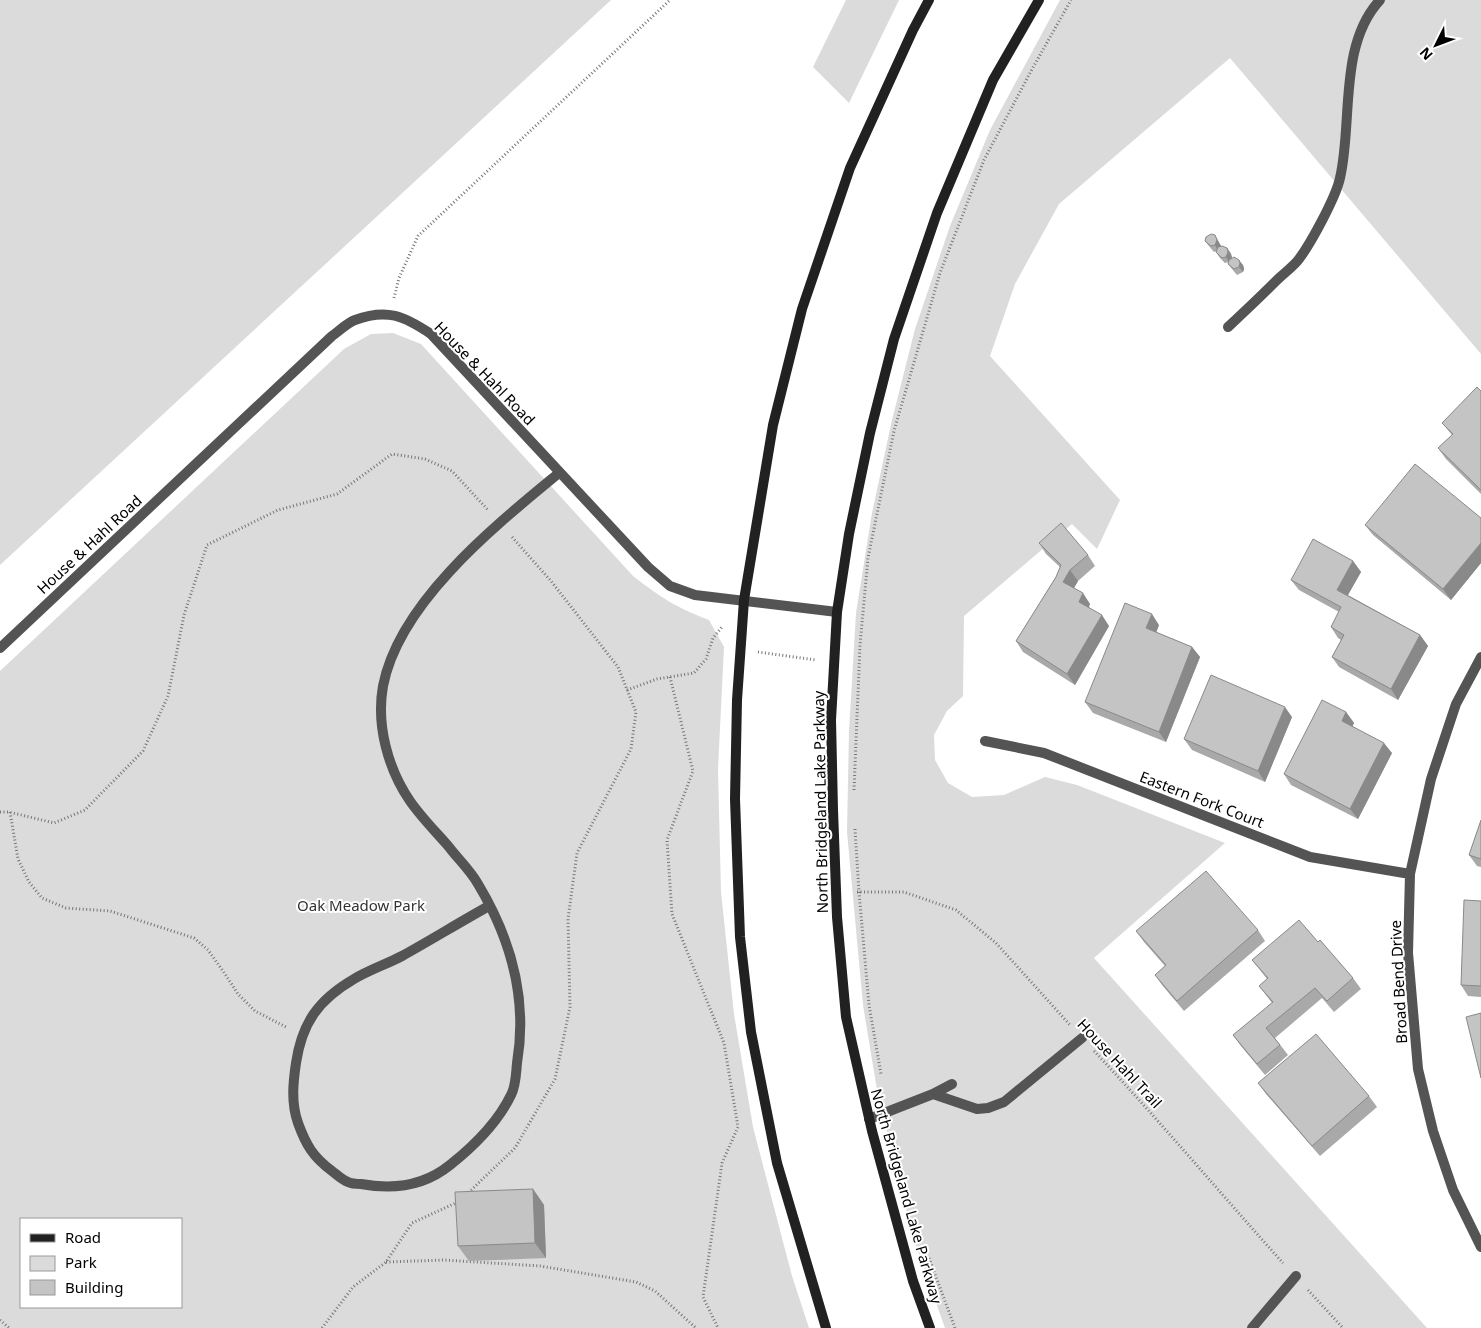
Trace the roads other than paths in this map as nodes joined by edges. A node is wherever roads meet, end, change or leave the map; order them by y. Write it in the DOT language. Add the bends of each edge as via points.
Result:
graph roads {
  1 [pos="929,0"];
  2 [pos="1039,0"];
  3 [pos="1380,0"];
  4 [pos="1228,327"];
  5 [pos="559,473"];
  6 [pos="744,600"];
  7 [pos="837,612"];
  8 [pos="0,648"];
  9 [pos="1481,657"];
  10 [pos="985,741"];
  11 [pos="1410,874"];
  12 [pos="489,906"];
  13 [pos="1082,1038"];
  14 [pos="952,1084"];
  15 [pos="934,1094"];
  16 [pos="869,1119"];
  17 [pos="1481,1247"];
  18 [pos="1296,1276"];
  19 [pos="826,1328"];
  20 [pos="930,1328"];
  21 [pos="1252,1328"];
  1 -- 6 [label="main road" via="850,168 802,310 773,425"];
  2 -- 7 [label="main road, North Bridgeland Lake Parkway" via="993,80 936,212 894,339 870,433"];
  3 -- 4 [label="street" via="1373,7 1358,38 1340,179 1324,217 1299,259"];
  5 -- 6 [label="street, House & Hahl Road" via="670,586 695,595"];
  5 -- 8 [label="street, House & Hahl Road" via="431,334 410,320 390,314 353,320 332,336"];
  5 -- 12 [label="street" via="499,523 425,602 408,623 394,651 383,686 381,714 384,739 395,772 410,800 476,881"];
  6 -- 7 [label="street, House & Hahl Road"];
  6 -- 19 [label="main road" via="737,700 740,937 751,1032 778,1163"];
  7 -- 16 [label="main road, North Bridgeland Lake Parkway" via="831,720 837,917 846,1017"];
  9 -- 11 [label="street, Broad Bend Drive" via="1456,704 1431,778"];
  10 -- 11 [label="street, Eastern Fork Court" via="1044,753 1310,857"];
  11 -- 17 [label="street, Broad Bend Drive" via="1408,953 1418,1069 1433,1131 1453,1190"];
  12 -- 12 [label="street" via="399,958 354,979 324,1001 307,1022 298,1048 292,1083 295,1113 304,1141 317,1160 347,1182 381,1188 410,1185 439,1174 490,1128 512,1093 520,1043 519,986 503,934"];
  13 -- 15 [label="street" via="1004,1102 977,1109"];
  14 -- 15 [label="street"];
  15 -- 16 [label="street"];
  16 -- 20 [label="main road, North Bridgeland Lake Parkway" via="913,1281"];
  18 -- 21 [label="street"];
}
